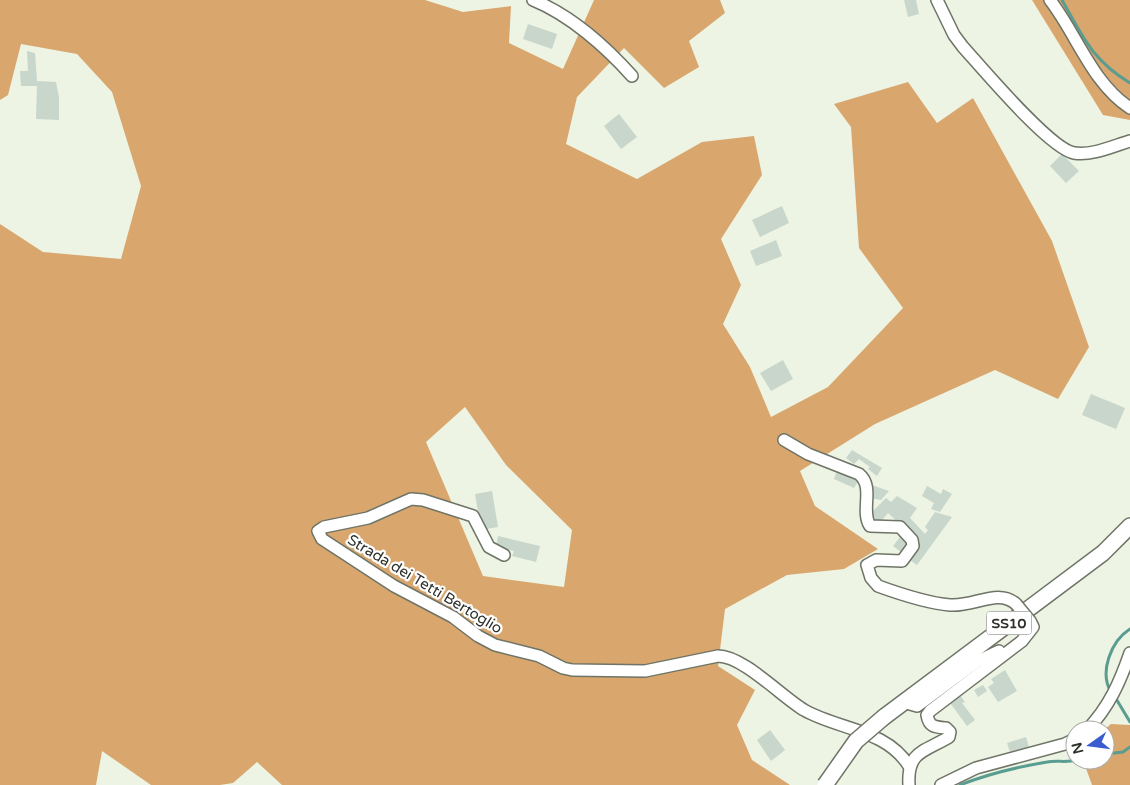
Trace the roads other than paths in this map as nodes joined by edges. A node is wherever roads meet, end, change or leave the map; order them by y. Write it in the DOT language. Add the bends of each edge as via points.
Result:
graph roads {
  1 [pos="533,0"];
  2 [pos="937,0"];
  3 [pos="1050,0"];
  4 [pos="632,76"];
  5 [pos="1130,108"];
  6 [pos="1130,141"];
  7 [pos="784,440"];
  8 [pos="1130,526"];
  9 [pos="504,555"];
  10 [pos="1022,641"];
  11 [pos="1130,653"];
  12 [pos="903,702"];
  13 [pos="1097,720"];
  14 [pos="1065,744"];
  15 [pos="910,766"];
  16 [pos="825,785"];
  17 [pos="909,785"];
  18 [pos="941,785"];
  1 -- 4 [label="street" via="564,18"];
  2 -- 6 [label="street" via="954,35 964,47 1035,125 1065,149 1073,153 1091,153"];
  3 -- 5 [label="street" via="1098,76"];
  7 -- 10 [label="street, bridge" via="808,454 859,474 866,488 870,526 900,528 912,540 913,546 902,561 876,560 867,565 878,586 950,605 1009,597 1033,628"];
  8 -- 12 [label="main road, SS10" via="1103,553"];
  9 -- 15 [label="street, Strada dei Tetti Bertoglio" via="488,547 473,516 423,500 411,499 375,515 318,531 322,539 394,586 453,617 495,645 539,656 572,670 646,671 728,656 804,710 878,738 904,757"];
  10 -- 12 [label="street" via="978,661 917,706"];
  10 -- 15 [label="street" via="930,710 927,715 932,727 946,728 950,732 949,738 913,757"];
  11 -- 13 [label="street" via="1119,686"];
  12 -- 16 [label="main road, SS10, bridge" via="856,742"];
  14 -- 18 [label="street" via="976,768"];
  15 -- 17 [label="street"];
}
